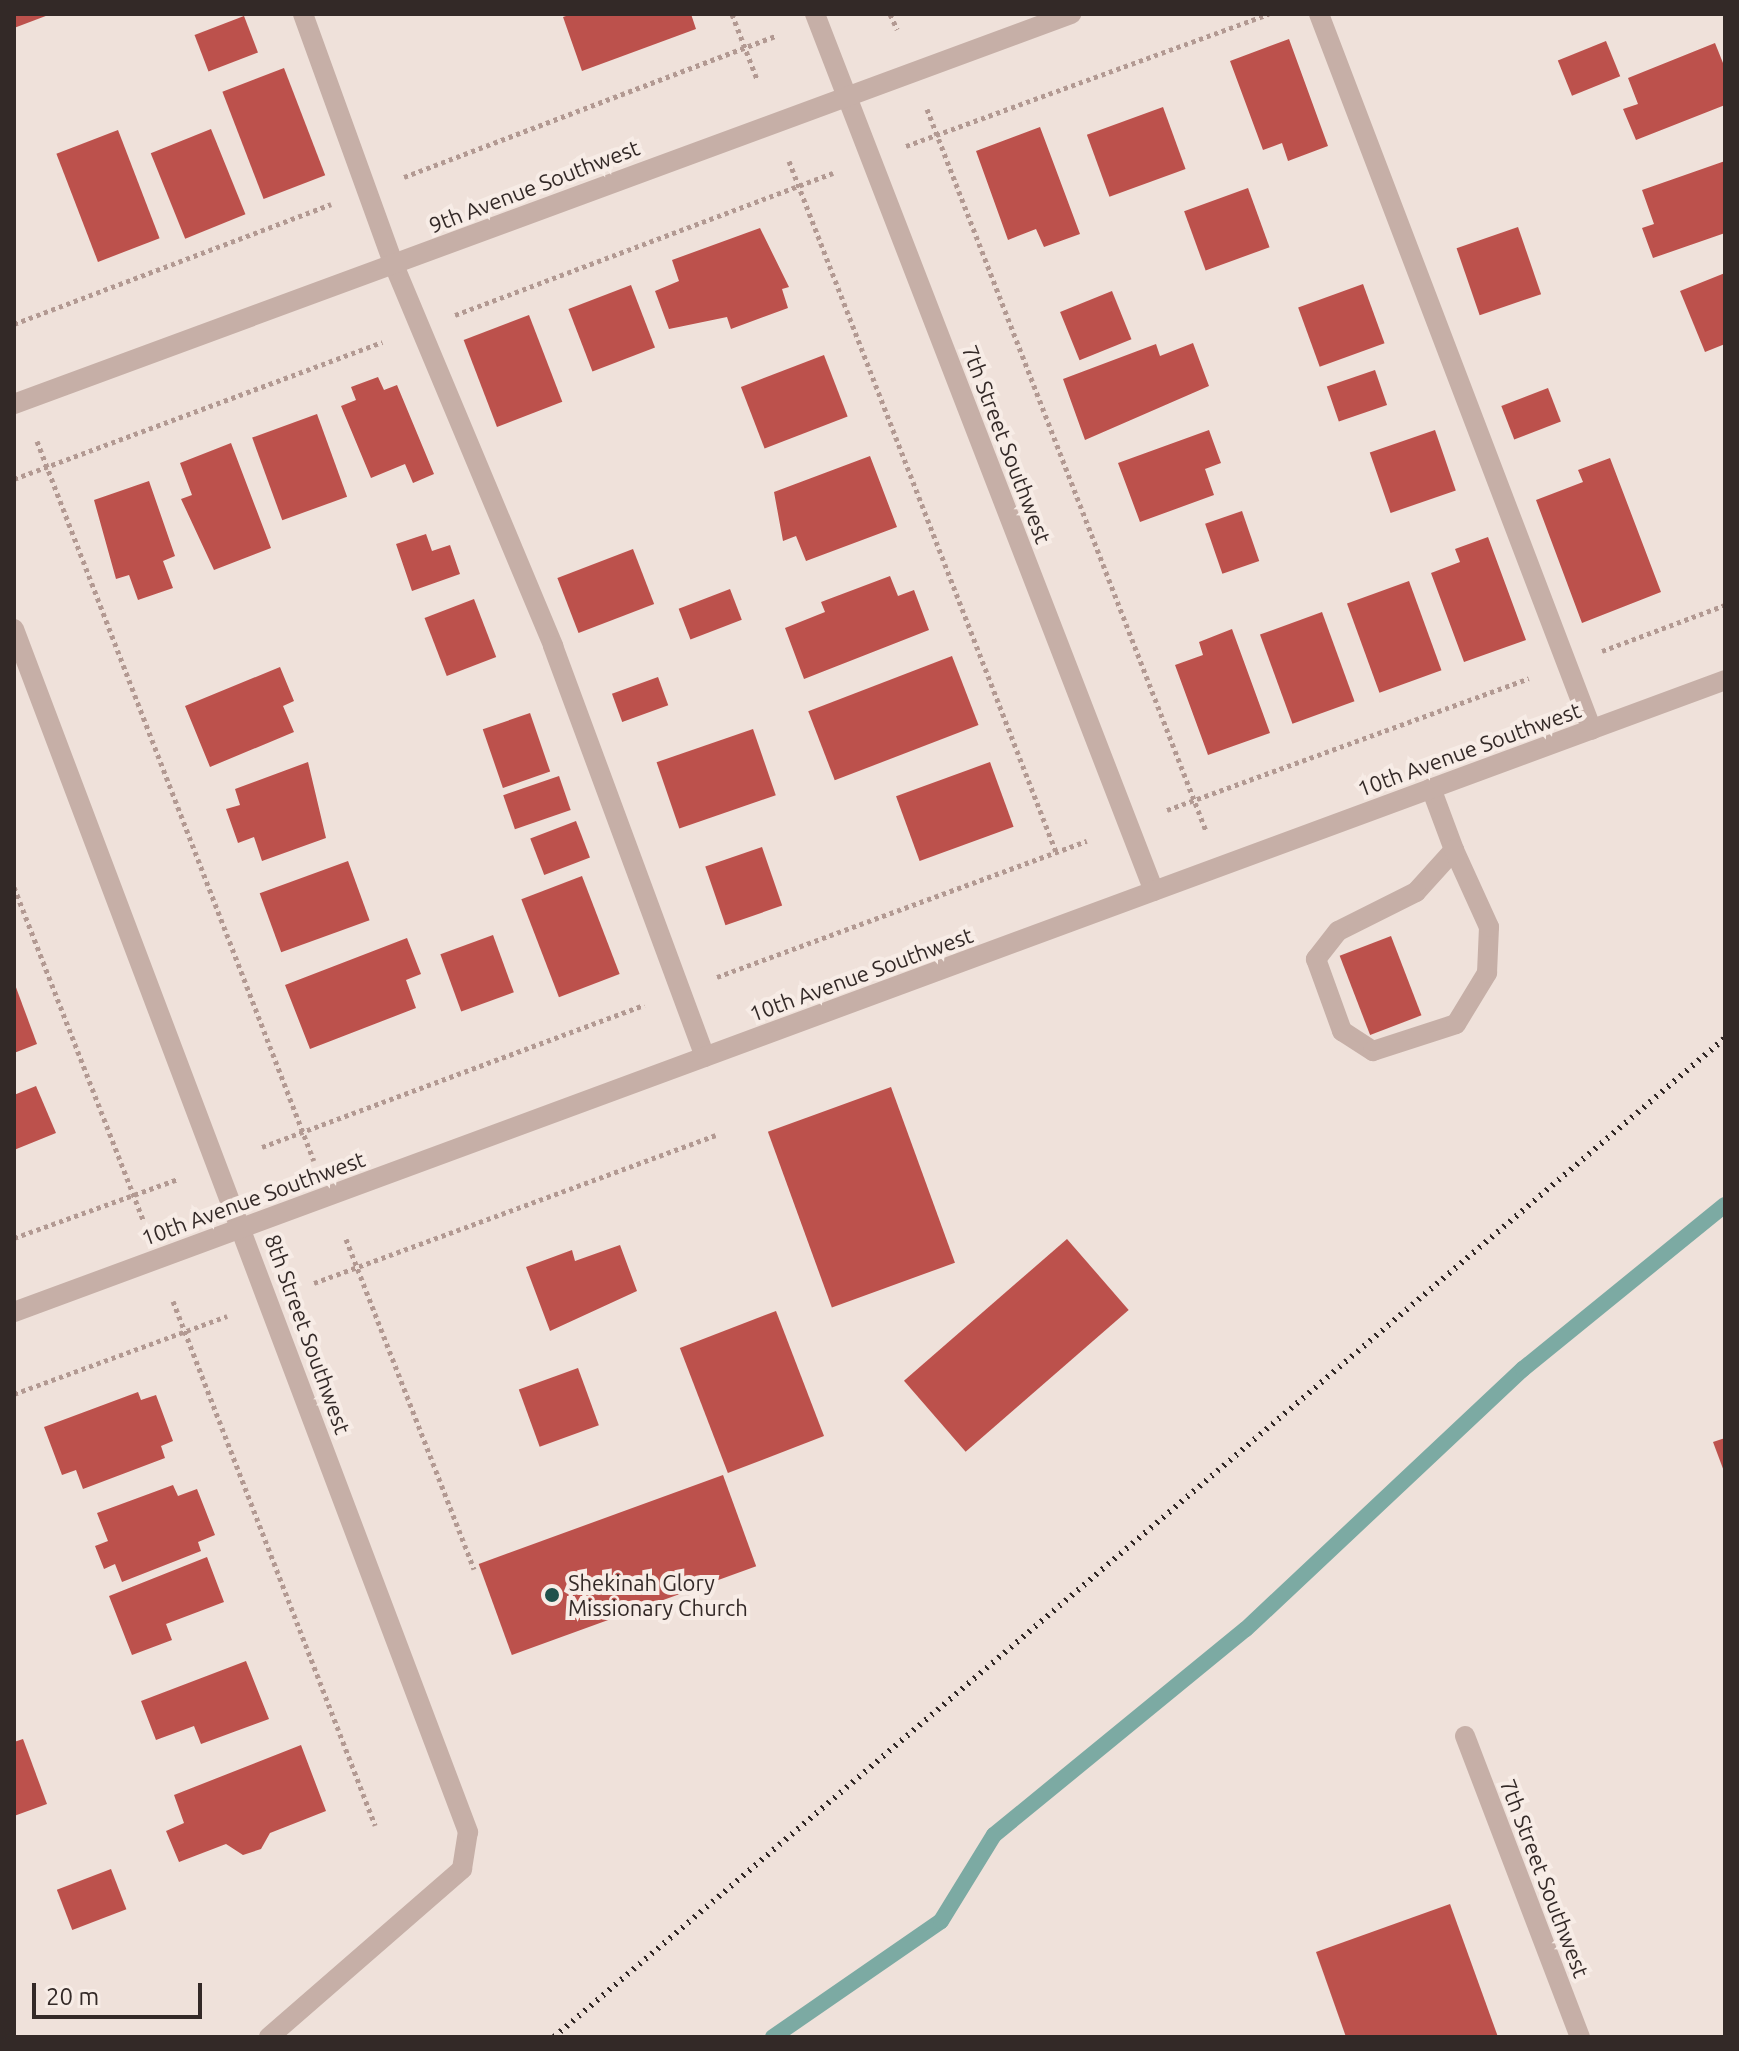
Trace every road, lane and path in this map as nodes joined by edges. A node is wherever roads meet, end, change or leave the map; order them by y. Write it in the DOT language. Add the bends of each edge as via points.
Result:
graph roads {
  1 [pos="303,14"];
  2 [pos="732,14"];
  3 [pos="815,14"];
  4 [pos="890,14"];
  5 [pos="1071,14"];
  6 [pos="1269,14"];
  7 [pos="1319,14"];
  8 [pos="897,29"];
  9 [pos="757,79"];
  10 [pos="846,94"];
  11 [pos="925,103"];
  12 [pos="937,135"];
  13 [pos="906,146"];
  14 [pos="786,153"];
  15 [pos="394,265"];
  16 [pos="14,404"];
  17 [pos="37,441"];
  18 [pos="1725,605"];
  19 [pos="14,629"];
  20 [pos="1567,664"];
  21 [pos="1725,680"];
  22 [pos="1592,730"];
  23 [pos="1431,788"];
  24 [pos="1194,801"];
  25 [pos="1162,812"];
  26 [pos="1206,832"];
  27 [pos="1454,850"];
  28 [pos="1056,852"];
  29 [pos="14,887"];
  30 [pos="1154,891"];
  31 [pos="705,1057"];
  32 [pos="716,1135"];
  33 [pos="315,1162"];
  34 [pos="178,1179"];
  35 [pos="133,1194"];
  36 [pos="145,1225"];
  37 [pos="243,1227"];
  38 [pos="14,1238"];
  39 [pos="346,1239"];
  40 [pos="356,1266"];
  41 [pos="314,1283"];
  42 [pos="173,1301"];
  43 [pos="14,1312"];
  44 [pos="227,1316"];
  45 [pos="186,1331"];
  46 [pos="14,1394"];
  47 [pos="474,1569"];
  48 [pos="1465,1736"];
  49 [pos="375,1825"];
  50 [pos="269,2037"];
  51 [pos="1580,2037"];
  1 -- 15 [label="street"];
  2 -- 9 [label="path"];
  3 -- 10 [label="street, 7th Street Southwest"];
  4 -- 8 [label="path"];
  5 -- 10 [label="street, 9th Avenue Southwest"];
  6 -- 12 [label="path"];
  7 -- 20 [label="street"];
  10 -- 15 [label="street, 9th Avenue Southwest"];
  10 -- 30 [label="street, 7th Street Southwest"];
  11 -- 12 [label="path"];
  12 -- 13 [label="path"];
  12 -- 24 [label="path"];
  14 -- 28 [label="path"];
  15 -- 16 [label="street, 9th Avenue Southwest"];
  15 -- 31 [label="street" via="553,646"];
  17 -- 33 [label="path"];
  18 -- 20 [label="path"];
  19 -- 37 [label="street, 8th Street Southwest"];
  20 -- 22 [label="street"];
  20 -- 24 [label="path"];
  21 -- 22 [label="street, 10th Avenue Southwest"];
  22 -- 23 [label="street, 10th Avenue Southwest"];
  23 -- 27 [label="street"];
  23 -- 30 [label="street, 10th Avenue Southwest"];
  24 -- 25 [label="path"];
  24 -- 26 [label="path"];
  27 -- 27 [label="street" via="1416,892 1338,931 1316,959 1342,1031 1373,1051 1456,1024 1487,973 1489,927"];
  29 -- 35 [label="path"];
  30 -- 31 [label="street, 10th Avenue Southwest"];
  31 -- 37 [label="street, 10th Avenue Southwest"];
  32 -- 40 [label="path"];
  34 -- 35 [label="path"];
  35 -- 36 [label="path"];
  35 -- 38 [label="path"];
  37 -- 43 [label="street, 10th Avenue Southwest"];
  37 -- 50 [label="street, 8th Street Southwest" via="468,1832 462,1869"];
  39 -- 40 [label="path"];
  40 -- 41 [label="path"];
  40 -- 47 [label="path"];
  42 -- 45 [label="path"];
  44 -- 45 [label="path"];
  45 -- 46 [label="path"];
  45 -- 49 [label="path"];
  48 -- 51 [label="street, 7th Street Southwest"];
}
